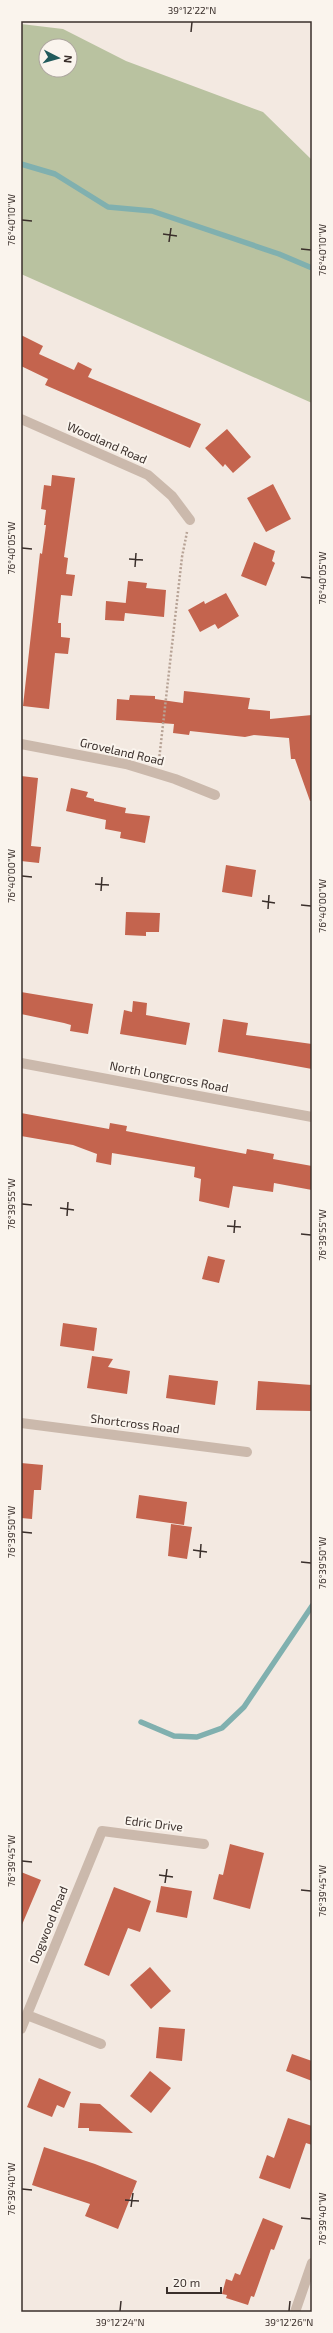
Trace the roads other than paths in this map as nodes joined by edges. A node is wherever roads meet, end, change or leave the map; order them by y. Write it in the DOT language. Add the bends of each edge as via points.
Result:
graph roads {
  1 [pos="21,419"];
  2 [pos="190,520"];
  3 [pos="21,744"];
  4 [pos="214,795"];
  5 [pos="21,1063"];
  6 [pos="312,1117"];
  7 [pos="21,1423"];
  8 [pos="247,1452"];
  9 [pos="102,1830"];
  10 [pos="204,1844"];
  11 [pos="27,2015"];
  12 [pos="21,2029"];
  13 [pos="101,2044"];
  14 [pos="312,2263"];
  15 [pos="295,2312"];
  1 -- 2 [label="street, Woodland Road" via="148,475 172,496"];
  3 -- 4 [label="street, Groveland Road" via="126,764"];
  5 -- 6 [label="street, North Longcross Road"];
  7 -- 8 [label="street, Shortcross Road"];
  9 -- 10 [label="street, Edric Drive"];
  9 -- 11 [label="street, Dogwood Road"];
  11 -- 12 [label="street, Dogwood Road"];
  11 -- 13 [label="street"];
  14 -- 15 [label="street"];
}
